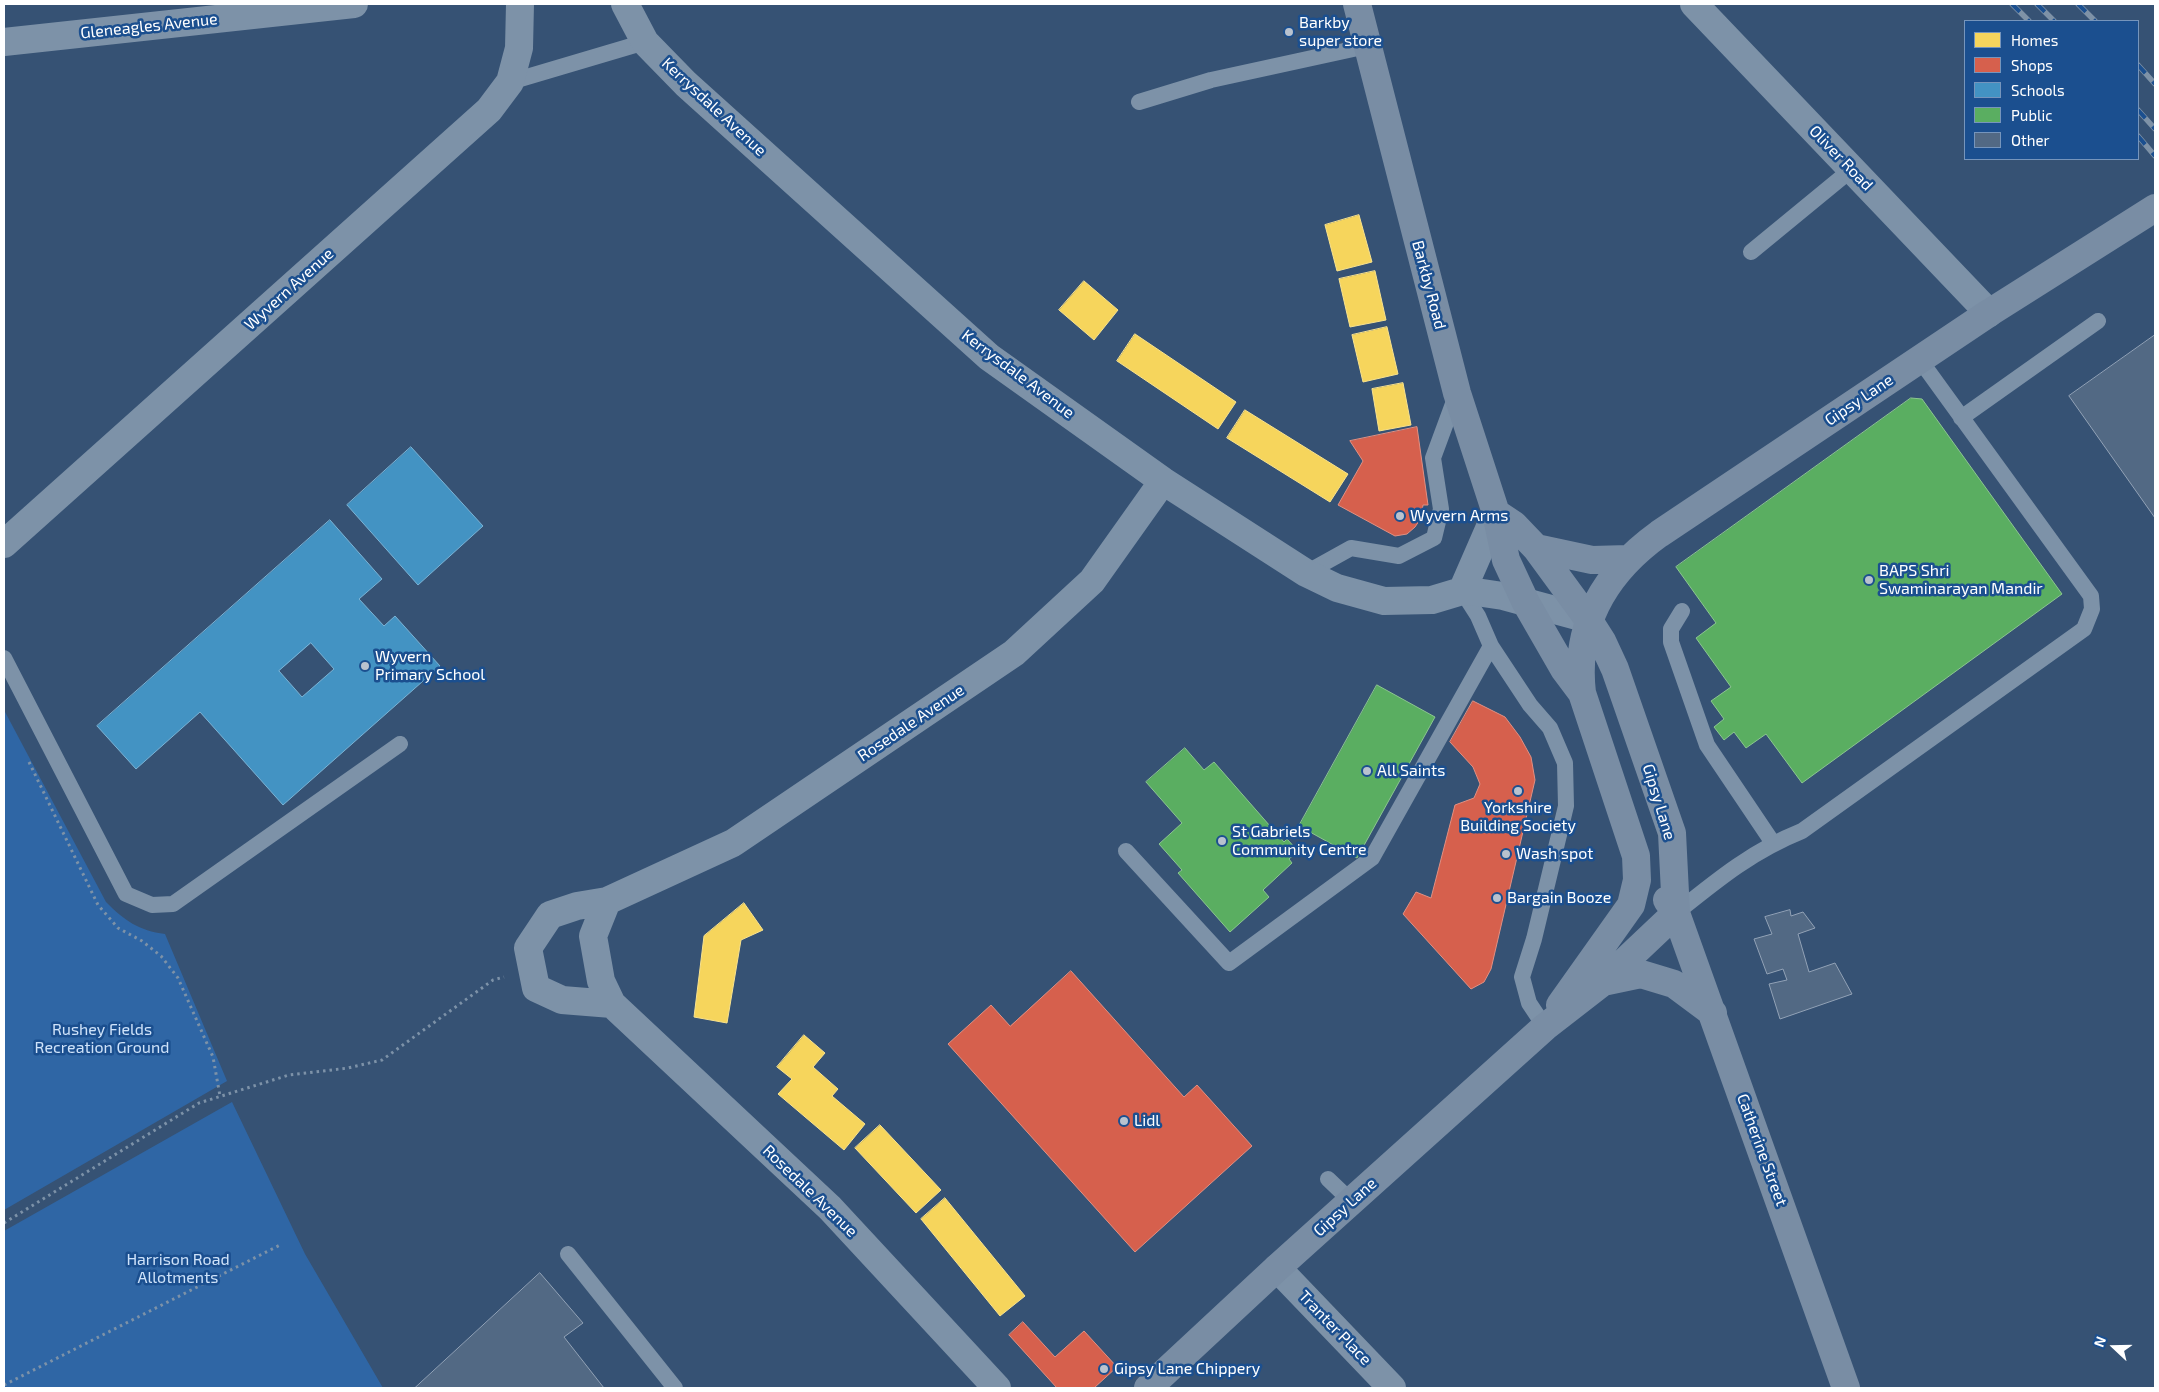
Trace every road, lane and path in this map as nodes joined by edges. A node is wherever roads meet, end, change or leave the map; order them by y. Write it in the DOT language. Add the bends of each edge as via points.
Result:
graph roads {
  1 [pos="354,4"];
  2 [pos="520,4"];
  3 [pos="625,4"];
  4 [pos="1357,4"];
  5 [pos="1694,4"];
  6 [pos="4,42"];
  7 [pos="645,42"];
  8 [pos="1367,46"];
  9 [pos="510,82"];
  10 [pos="1139,102"];
  11 [pos="1852,169"];
  12 [pos="2155,208"];
  13 [pos="1751,252"];
  14 [pos="1989,313"];
  15 [pos="2098,321"];
  16 [pos="1920,360"];
  17 [pos="1457,393"];
  18 [pos="1961,418"];
  19 [pos="1163,481"];
  20 [pos="1496,513"];
  21 [pos="4,544"];
  22 [pos="1536,548"];
  23 [pos="1628,559"];
  24 [pos="1306,573"];
  25 [pos="1462,591"];
  26 [pos="1526,603"];
  27 [pos="1682,611"];
  28 [pos="1588,619"];
  29 [pos="1491,646"];
  30 [pos="4,658"];
  31 [pos="1582,693"];
  32 [pos="400,744"];
  33 [pos="1773,843"];
  34 [pos="1126,851"];
  35 [pos="1636,856"];
  36 [pos="607,901"];
  37 [pos="1676,913"];
  38 [pos="532,970"];
  39 [pos="1603,982"];
  40 [pos="612,1004"];
  41 [pos="1713,1013"];
  42 [pos="1545,1027"];
  43 [pos="1328,1179"];
  44 [pos="1351,1201"];
  45 [pos="4,1223"];
  46 [pos="282,1244"];
  47 [pos="568,1254"];
  48 [pos="1277,1268"];
  49 [pos="4,1385"];
  50 [pos="675,1388"];
  51 [pos="997,1388"];
  52 [pos="1148,1388"];
  53 [pos="1392,1388"];
  54 [pos="1846,1388"];
  1 -- 6 [label="street, Gleneagles Avenue"];
  2 -- 9 [label="street, Wyvern Avenue" via="519,48"];
  3 -- 7 [label="street, Kerrysdale Avenue"];
  4 -- 8 [label="street, Barkby Road"];
  5 -- 11 [label="street, Oliver Road"];
  7 -- 9 [label="lane"];
  7 -- 19 [label="street, Kerrysdale Avenue" via="772,163 990,357"];
  8 -- 10 [label="lane" via="1211,80"];
  8 -- 17 [label="street, Barkby Road"];
  9 -- 21 [label="street, Wyvern Avenue" via="482,117"];
  11 -- 13 [label="lane"];
  11 -- 14 [label="street, Oliver Road"];
  12 -- 14 [label="street, Gipsy Lane"];
  14 -- 16 [label="street, Gipsy Lane"];
  15 -- 18 [label="lane"];
  16 -- 18 [label="lane"];
  16 -- 23 [label="street, Gipsy Lane" via="1659,534"];
  17 -- 20 [label="street, Barkby Road"];
  17 -- 24 [label="lane" via="1433,458 1441,509 1434,538 1399,556 1351,548"];
  18 -- 33 [label="lane" via="2091,596 2089,619 2084,629 1802,831"];
  19 -- 24 [label="street, Kerrysdale Avenue"];
  19 -- 36 [label="street, Rosedale Avenue" via="1092,581 1014,654 733,843"];
  20 -- 22 [label="street" via="1514,525"];
  20 -- 25 [label="street"];
  20 -- 26 [label="street, Barkby Road" via="1506,560"];
  22 -- 23 [label="street" via="1592,560"];
  22 -- 28 [label="street"];
  23 -- 28 [label="street, Gipsy Lane"];
  24 -- 25 [label="street, Kerrysdale Avenue" via="1337,588 1384,601 1432,600"];
  25 -- 26 [label="street, Kerrysdale Avenue" via="1503,596"];
  25 -- 29 [label="lane"];
  26 -- 28 [label="street, Kerrysdale Avenue"];
  26 -- 31 [label="street, Barkby Road" via="1564,669"];
  27 -- 33 [label="lane" via="1671,629 1671,642 1707,745"];
  28 -- 31 [label="street, Gipsy Lane" via="1580,656"];
  28 -- 37 [label="street, Gipsy Lane" via="1615,669 1672,833"];
  29 -- 34 [label="lane" via="1372,858 1229,963"];
  29 -- 42 [label="lane" via="1530,705 1550,728 1565,762 1566,806 1522,977 1529,1003"];
  30 -- 32 [label="lane" via="126,894 152,905 173,904"];
  31 -- 35 [label="street, Gipsy Lane"];
  33 -- 37 [label="lane" via="1728,870"];
  35 -- 37 [label="street"];
  35 -- 42 [label="street, Gipsy Lane" via="1637,880 1631,905"];
  36 -- 38 [label="street, Rosedale Avenue" via="550,915 528,948"];
  36 -- 40 [label="street, Rosedale Avenue" via="593,936 601,981"];
  37 -- 39 [label="street, Gipsy Lane"];
  37 -- 41 [label="street, Catherine Street"];
  38 -- 40 [label="street, Rosedale Avenue" via="536,988 562,1000"];
  38 -- 45 [label="path" via="493,980 382,1060 289,1075 199,1103"];
  39 -- 41 [label="street" via="1641,974 1674,984"];
  39 -- 42 [label="street, Gipsy Lane"];
  40 -- 51 [label="street, Rosedale Avenue" via="830,1208"];
  41 -- 54 [label="street, Catherine Street"];
  42 -- 44 [label="street, Gipsy Lane"];
  43 -- 44 [label="lane"];
  44 -- 48 [label="street, Gipsy Lane"];
  46 -- 49 [label="path"];
  47 -- 50 [label="lane"];
  48 -- 52 [label="street, Gipsy Lane"];
  48 -- 53 [label="street, Tranter Place"];
}
